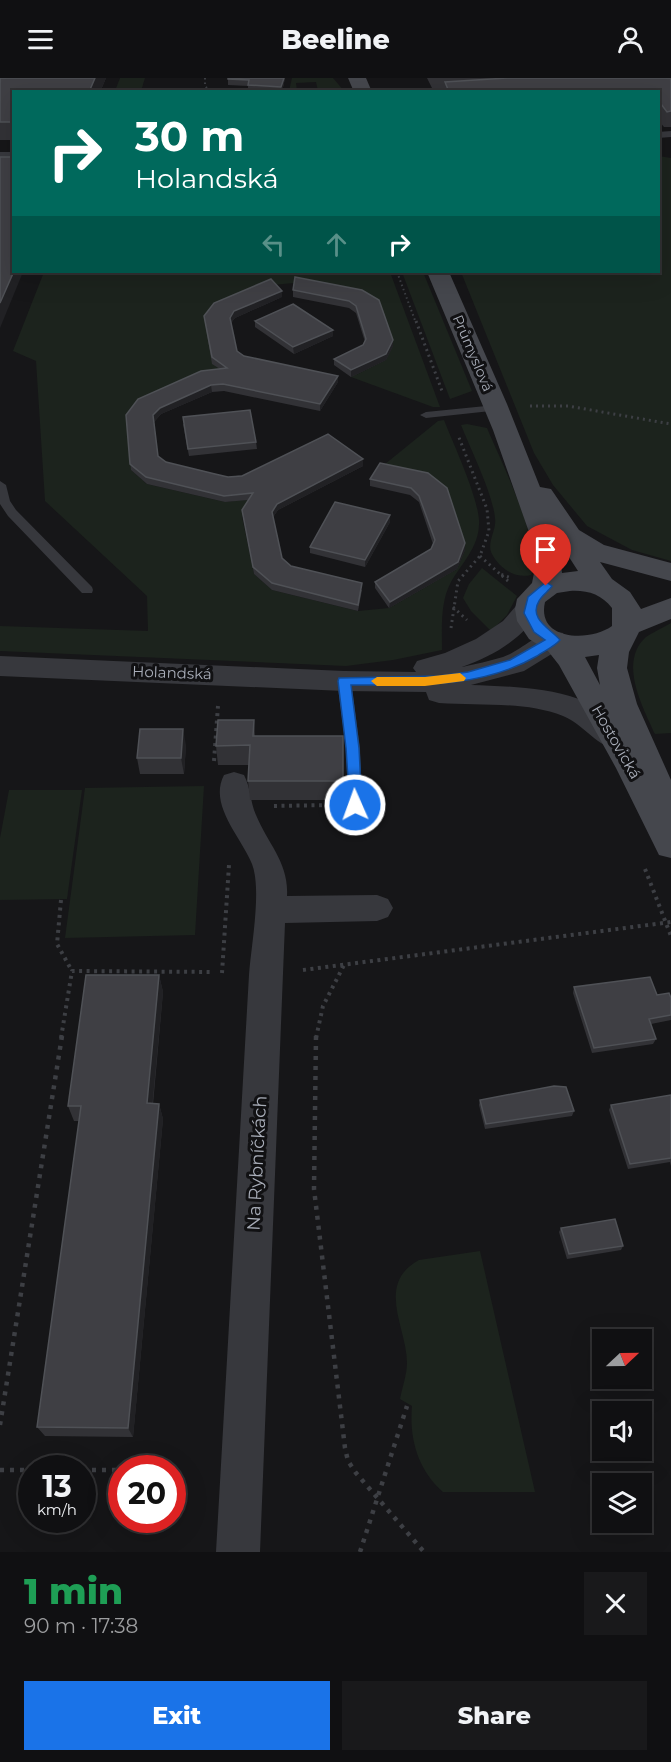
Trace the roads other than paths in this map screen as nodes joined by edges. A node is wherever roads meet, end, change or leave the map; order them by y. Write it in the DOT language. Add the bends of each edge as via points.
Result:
graph roads {
  1 [pos="438,273"];
  2 [pos="496,408"];
  3 [pos="426,415"];
  4 [pos="507,434"];
  5 [pos="0,485"];
  6 [pos="563,530"];
  7 [pos="671,572"];
  8 [pos="671,585"];
  9 [pos="602,586"];
  10 [pos="87,590"];
  11 [pos="538,596"];
  12 [pos="671,608"];
  13 [pos="626,628"];
  14 [pos="555,641"];
  15 [pos="0,666"];
  16 [pos="344,681"];
  17 [pos="616,740"];
  18 [pos="236,794"];
  19 [pos="355,805"];
  20 [pos="671,816"];
  21 [pos="671,845"];
  22 [pos="377,908"];
  23 [pos="270,910"];
  24 [pos="238,1552"];
  1 -- 2 [label="main road, Průmyslová"];
  2 -- 3 [label="lane"];
  2 -- 4 [label="main road, Průmyslová"];
  4 -- 6 [label="main road, Průmyslová"];
  4 -- 11 [label="main road, Průmyslová" via="549,566"];
  5 -- 10 [label="lane" via="12,513"];
  6 -- 7 [label="main road" via="594,551"];
  6 -- 9 [label="main road, Průmyslová"];
  8 -- 9 [label="main road"];
  9 -- 11 [label="main road" via="573,580"];
  9 -- 13 [label="main road" via="626,607"];
  11 -- 14 [label="main road, Hostovická" via="533,621"];
  11 -- 16 [label="street, Holandská" via="520,620 490,642 451,660 388,677"];
  12 -- 13 [label="main road"];
  13 -- 14 [label="main road" via="610,643 589,648"];
  13 -- 20 [label="main road, Hostovická" via="612,656 614,675"];
  14 -- 16 [label="street, Holandská" via="514,663 454,679"];
  14 -- 17 [label="main road, Hostovická" via="570,658"];
  15 -- 16 [label="street, Holandská"];
  16 -- 17 [label="street, Holandská" via="557,704 589,717"];
  16 -- 19 [label="lane" via="353,748"];
  17 -- 21 [label="main road, Hostovická"];
  18 -- 23 [label="street, Na Rybníčkách" via="272,875"];
  22 -- 23 [label="street"];
  23 -- 24 [label="street, Na Rybníčkách"];
}
